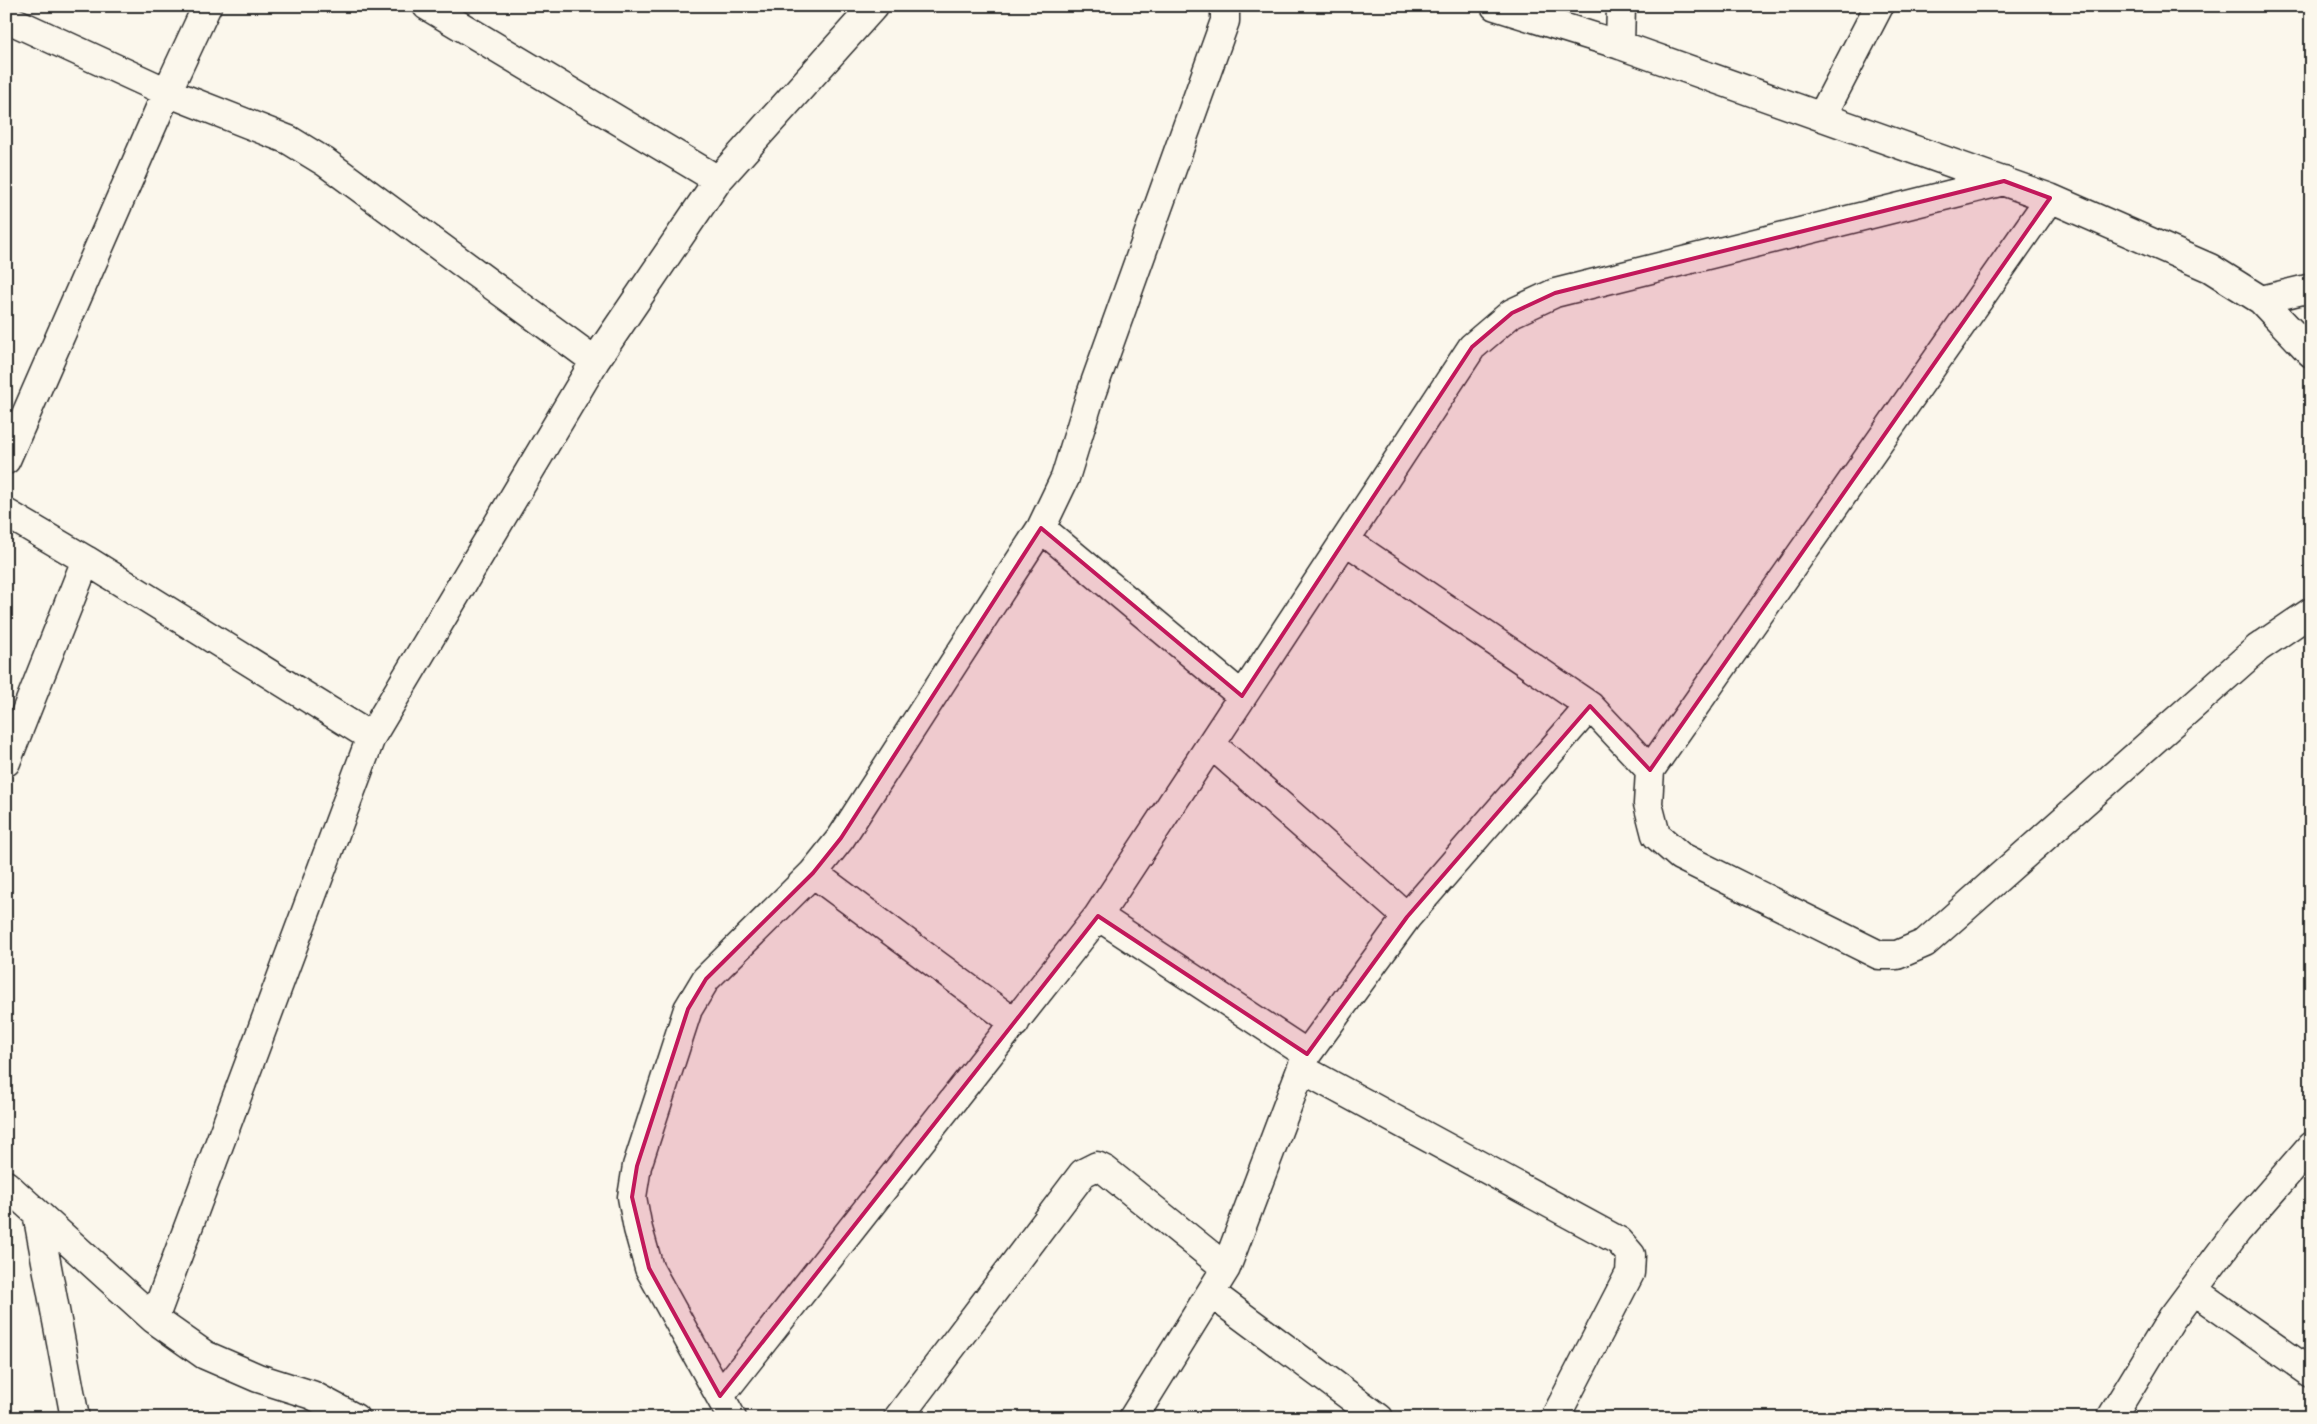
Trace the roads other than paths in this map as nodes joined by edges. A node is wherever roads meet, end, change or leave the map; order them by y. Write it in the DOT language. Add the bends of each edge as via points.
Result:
graph roads {
  1 [pos="207,6"];
  2 [pos="427,6"];
  3 [pos="874,6"];
  4 [pos="1225,6"];
  5 [pos="1495,6"];
  6 [pos="1621,6"];
  7 [pos="1879,6"];
  8 [pos="6,18"];
  9 [pos="1620,45"];
  10 [pos="167,92"];
  11 [pos="1822,116"];
  12 [pos="718,180"];
  13 [pos="2004,181"];
  14 [pos="2050,198"];
  15 [pos="2311,288"];
  16 [pos="2261,300"];
  17 [pos="2311,353"];
  18 [pos="595,361"];
  19 [pos="6,460"];
  20 [pos="6,513"];
  21 [pos="1041,528"];
  22 [pos="1345,540"];
  23 [pos="86,560"];
  24 [pos="2311,612"];
  25 [pos="1242,696"];
  26 [pos="1590,706"];
  27 [pos="371,737"];
  28 [pos="1211,744"];
  29 [pos="6,762"];
  30 [pos="1650,770"];
  31 [pos="813,874"];
  32 [pos="1098,916"];
  33 [pos="1407,917"];
  34 [pos="1015,1023"];
  35 [pos="1305,1061"];
  36 [pos="2311,1146"];
  37 [pos="6,1185"];
  38 [pos="37,1213"];
  39 [pos="1226,1268"];
  40 [pos="2192,1290"];
  41 [pos="1211,1293"];
  42 [pos="154,1319"];
  43 [pos="2311,1373"];
  44 [pos="726,1407"];
  45 [pos="1375,1417"];
  46 [pos="75,1418"];
  47 [pos="355,1418"];
  48 [pos="898,1418"];
  49 [pos="1133,1418"];
  50 [pos="1555,1418"];
  51 [pos="2111,1418"];
  1 -- 10 [label="street"];
  2 -- 12 [label="street"];
  3 -- 12 [label="street"];
  4 -- 21 [label="street" via="1225,21 1090,398 1065,478"];
  5 -- 9 [label="street"];
  6 -- 9 [label="street"];
  7 -- 11 [label="street"];
  8 -- 10 [label="street"];
  9 -- 11 [label="street"];
  10 -- 18 [label="street" via="289,140 325,162"];
  10 -- 19 [label="street"];
  11 -- 13 [label="street"];
  12 -- 18 [label="street"];
  13 -- 14 [label="street"];
  13 -- 22 [label="street" via="1555,293 1512,313 1472,347"];
  14 -- 16 [label="street" via="2210,268"];
  14 -- 30 [label="street"];
  15 -- 16 [label="street"];
  16 -- 17 [label="street"];
  18 -- 27 [label="street"];
  20 -- 23 [label="street"];
  21 -- 25 [label="street"];
  21 -- 31 [label="street" via="841,838"];
  22 -- 25 [label="street"];
  22 -- 26 [label="street"];
  23 -- 27 [label="street"];
  23 -- 29 [label="street"];
  24 -- 30 [label="street" via="2258,648 1924,943 1897,955 1879,954 1680,856 1656,835 1648,804"];
  25 -- 28 [label="street"];
  26 -- 30 [label="street"];
  26 -- 33 [label="street"];
  27 -- 42 [label="street"];
  28 -- 32 [label="street"];
  28 -- 33 [label="street"];
  31 -- 34 [label="street"];
  31 -- 44 [label="street" via="730,954 701,987 688,1009 636,1174 632,1197 649,1268"];
  32 -- 34 [label="street"];
  32 -- 35 [label="street"];
  33 -- 35 [label="street"];
  34 -- 44 [label="street"];
  35 -- 39 [label="street"];
  35 -- 50 [label="street" via="1619,1241 1631,1255 1630,1273"];
  36 -- 40 [label="street" via="2237,1231"];
  37 -- 38 [label="street"];
  38 -- 42 [label="street"];
  38 -- 46 [label="street"];
  39 -- 41 [label="street"];
  39 -- 48 [label="street" via="1097,1166 1083,1173"];
  40 -- 43 [label="street"];
  40 -- 51 [label="street"];
  41 -- 45 [label="street"];
  41 -- 49 [label="street"];
  42 -- 47 [label="street" via="205,1355 258,1378 312,1395"];
}
